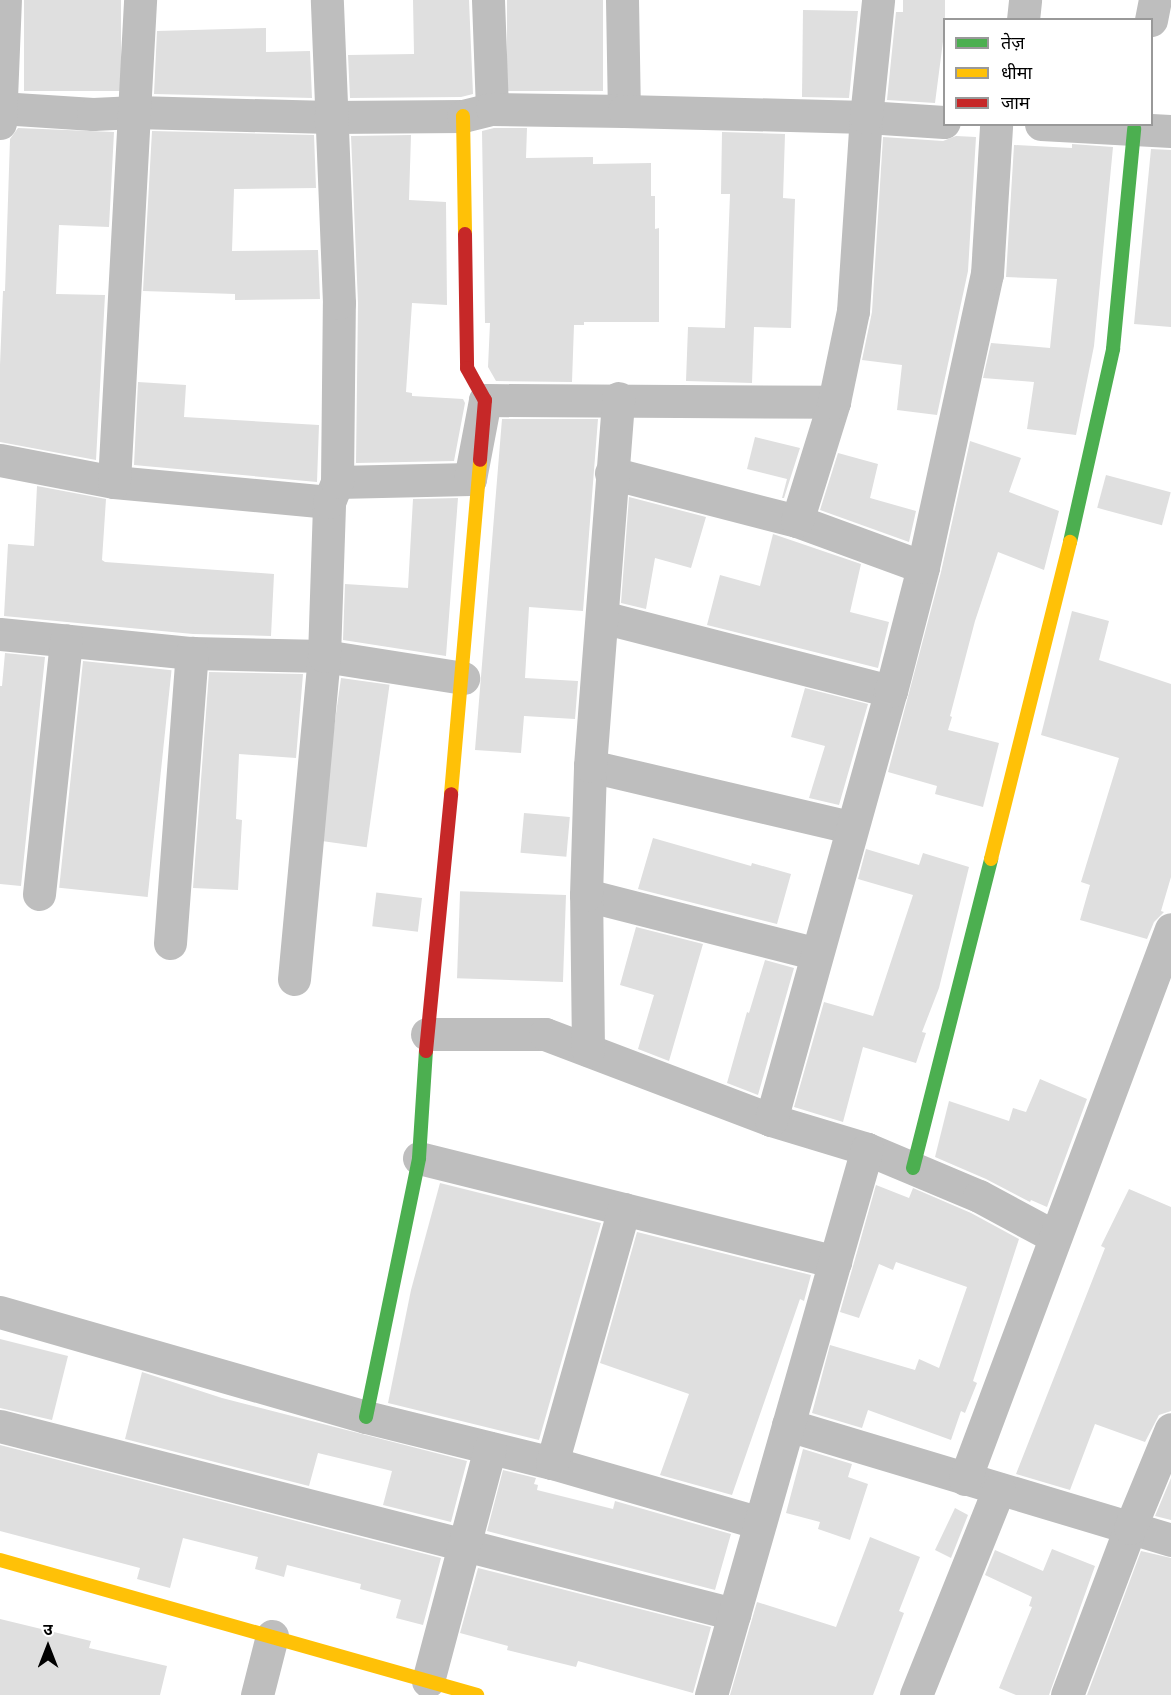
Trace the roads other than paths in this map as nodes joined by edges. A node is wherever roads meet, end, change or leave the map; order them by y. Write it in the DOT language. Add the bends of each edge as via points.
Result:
graph roads {
  1 [pos="5,0"];
  2 [pos="140,0"];
  3 [pos="327,0"];
  4 [pos="488,0"];
  5 [pos="622,0"];
  6 [pos="878,0"];
  7 [pos="1026,0"];
  8 [pos="1155,0"];
  9 [pos="1023,18"];
  10 [pos="1151,18"];
  11 [pos="0,108"];
  12 [pos="624,111"];
  13 [pos="135,112"];
  14 [pos="478,113"];
  15 [pos="330,117"];
  16 [pos="866,117"];
  17 [pos="943,122"];
  18 [pos="0,123"];
  19 [pos="998,126"];
  20 [pos="1101,126"];
  21 [pos="1131,127"];
  22 [pos="1171,131"];
  23 [pos="618,399"];
  24 [pos="485,400"];
  25 [pos="834,402"];
  26 [pos="0,460"];
  27 [pos="611,473"];
  28 [pos="114,482"];
  29 [pos="333,492"];
  30 [pos="797,521"];
  31 [pos="922,567"];
  32 [pos="602,617"];
  33 [pos="0,634"];
  34 [pos="66,640"];
  35 [pos="192,653"];
  36 [pos="324,656"];
  37 [pos="464,678"];
  38 [pos="891,691"];
  39 [pos="590,766"];
  40 [pos="851,827"];
  41 [pos="39,894"];
  42 [pos="586,895"];
  43 [pos="1171,929"];
  44 [pos="170,943"];
  45 [pos="817,954"];
  46 [pos="1165,963"];
  47 [pos="294,979"];
  48 [pos="427,1034"];
  49 [pos="588,1050"];
  50 [pos="771,1120"];
  51 [pos="867,1149"];
  52 [pos="419,1158"];
  53 [pos="913,1168"];
  54 [pos="624,1209"];
  55 [pos="1055,1237"];
  56 [pos="835,1262"];
  57 [pos="0,1312"];
  58 [pos="366,1417"];
  59 [pos="788,1425"];
  60 [pos="0,1426"];
  61 [pos="1171,1429"];
  62 [pos="490,1448"];
  63 [pos="552,1463"];
  64 [pos="966,1479"];
  65 [pos="999,1488"];
  66 [pos="760,1523"];
  67 [pos="1130,1528"];
  68 [pos="1171,1540"];
  69 [pos="464,1545"];
  70 [pos="0,1560"];
  71 [pos="734,1614"];
  72 [pos="272,1636"];
  73 [pos="428,1681"];
  74 [pos="257,1695"];
  75 [pos="477,1695"];
  76 [pos="711,1695"];
  77 [pos="916,1695"];
  78 [pos="1067,1695"];
  1 -- 11 [label="street"];
  2 -- 13 [label="street"];
  3 -- 15 [label="street"];
  4 -- 14 [label="street"];
  5 -- 12 [label="street"];
  6 -- 16 [label="street"];
  7 -- 9 [label="street"];
  8 -- 10 [label="street"];
  11 -- 13 [label="street" via="93,114"];
  11 -- 18 [label="street"];
  12 -- 14 [label="street"];
  12 -- 16 [label="street"];
  13 -- 15 [label="street"];
  13 -- 28 [label="street"];
  14 -- 15 [label="street"];
  14 -- 24 [label="street" via="467,368"];
  15 -- 29 [label="street" via="339,303"];
  16 -- 17 [label="street"];
  16 -- 25 [label="street" via="853,311"];
  19 -- 31 [label="street" via="987,274"];
  20 -- 21 [label="street"];
  21 -- 22 [label="street"];
  21 -- 53 [label="street" via="1113,350 1084,488"];
  23 -- 24 [label="street"];
  23 -- 25 [label="street"];
  23 -- 27 [label="street"];
  24 -- 29 [label="street" via="470,479"];
  24 -- 37 [label="street"];
  25 -- 30 [label="street"];
  26 -- 28 [label="street"];
  27 -- 30 [label="street"];
  27 -- 32 [label="street"];
  28 -- 29 [label="street"];
  29 -- 36 [label="street"];
  30 -- 31 [label="street"];
  31 -- 38 [label="street"];
  32 -- 38 [label="street"];
  32 -- 39 [label="street"];
  33 -- 34 [label="street"];
  34 -- 35 [label="street"];
  34 -- 41 [label="street"];
  35 -- 36 [label="street"];
  35 -- 44 [label="street"];
  36 -- 37 [label="street"];
  36 -- 47 [label="street"];
  37 -- 48 [label="street"];
  38 -- 40 [label="street"];
  39 -- 40 [label="street"];
  39 -- 42 [label="street"];
  40 -- 45 [label="street"];
  42 -- 45 [label="street"];
  42 -- 49 [label="street"];
  43 -- 46 [label="street"];
  45 -- 50 [label="street"];
  46 -- 55 [label="street"];
  48 -- 49 [label="street" via="545,1034"];
  48 -- 52 [label="street"];
  49 -- 50 [label="street"];
  50 -- 51 [label="street"];
  51 -- 53 [label="street"];
  51 -- 56 [label="street"];
  52 -- 54 [label="street"];
  52 -- 58 [label="street"];
  53 -- 55 [label="street" via="979,1196"];
  54 -- 56 [label="street"];
  54 -- 63 [label="street"];
  55 -- 64 [label="street"];
  56 -- 59 [label="street"];
  57 -- 58 [label="street"];
  58 -- 62 [label="street"];
  59 -- 64 [label="street"];
  59 -- 66 [label="street"];
  60 -- 69 [label="street"];
  61 -- 67 [label="street"];
  62 -- 63 [label="street"];
  62 -- 69 [label="street"];
  63 -- 66 [label="street"];
  64 -- 65 [label="street"];
  65 -- 67 [label="street"];
  65 -- 77 [label="street"];
  66 -- 71 [label="street"];
  67 -- 68 [label="street"];
  67 -- 78 [label="street"];
  69 -- 71 [label="street"];
  69 -- 73 [label="street"];
  70 -- 72 [label="street"];
  71 -- 76 [label="street"];
  72 -- 73 [label="street"];
  72 -- 74 [label="street"];
  73 -- 75 [label="street"];
}
